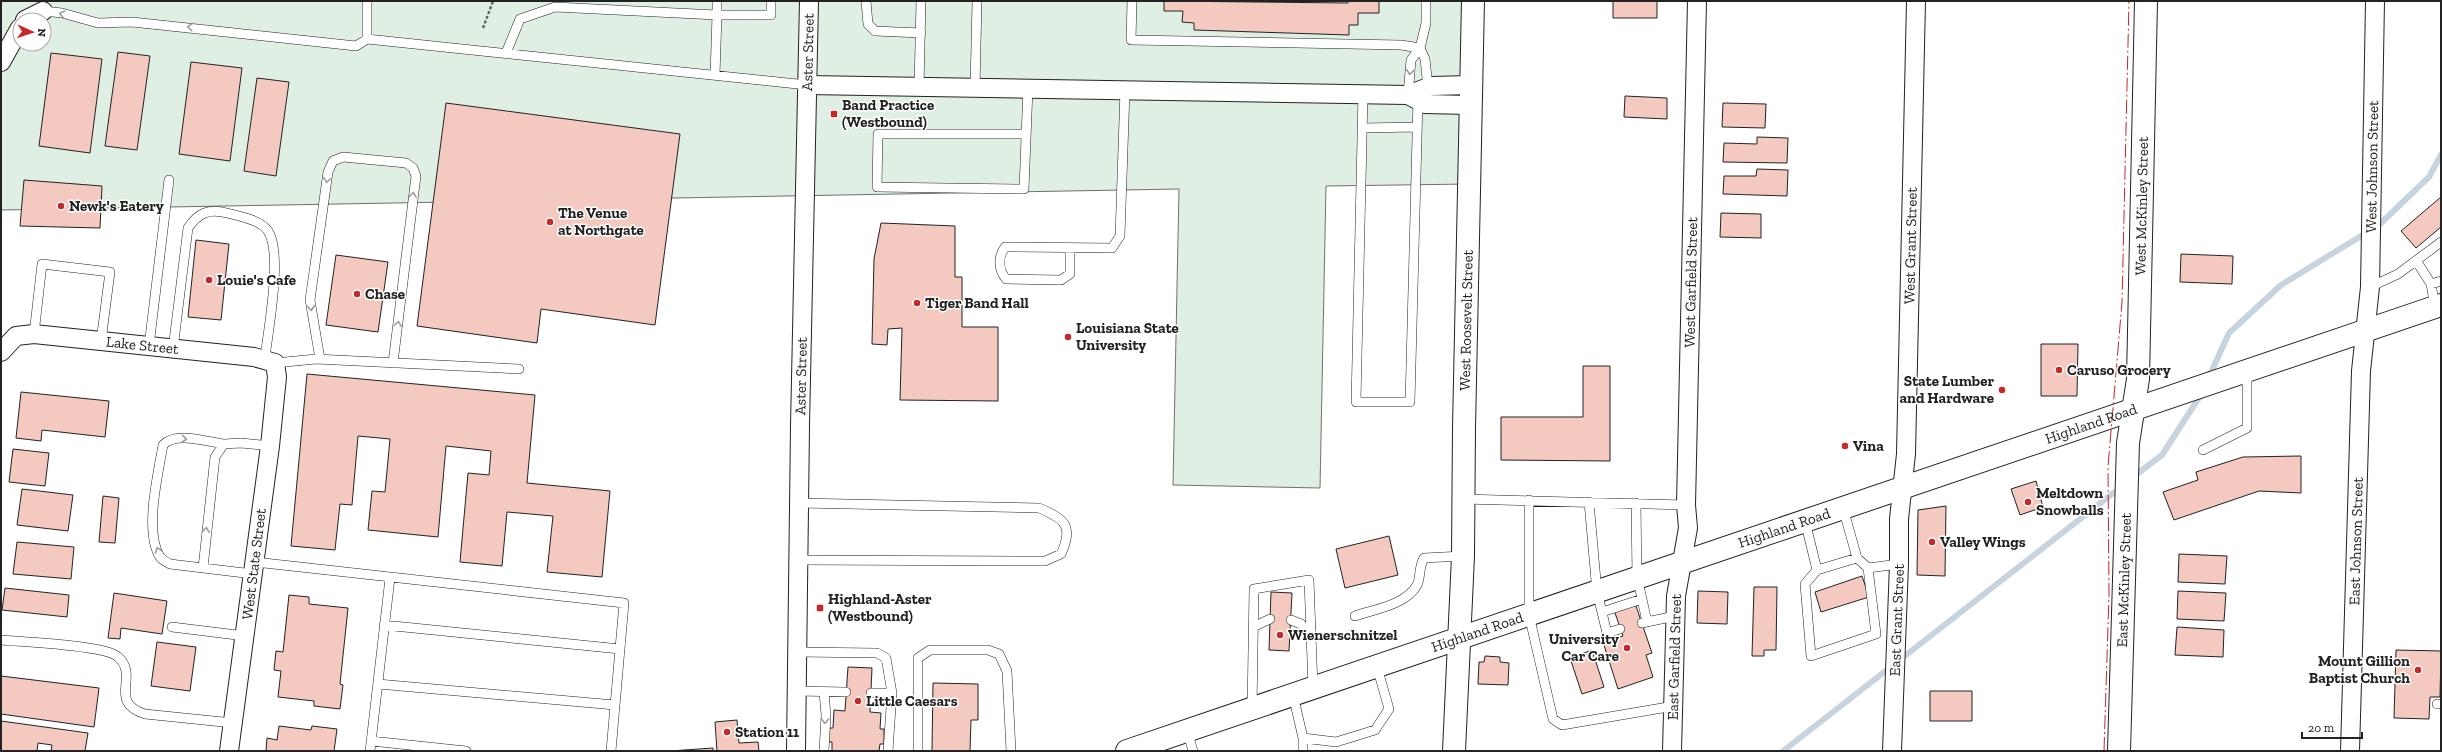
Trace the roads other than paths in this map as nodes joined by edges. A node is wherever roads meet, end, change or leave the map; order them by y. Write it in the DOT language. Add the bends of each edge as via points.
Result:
graph roads {
  1 [pos="367,1"];
  2 [pos="717,1"];
  3 [pos="771,1"];
  4 [pos="809,1"];
  5 [pos="866,1"];
  6 [pos="921,1"];
  7 [pos="977,1"];
  8 [pos="1132,1"];
  9 [pos="1426,1"];
  10 [pos="1473,1"];
  11 [pos="1697,1"];
  12 [pos="1916,1"];
  13 [pos="2146,1"];
  14 [pos="2375,1"];
  15 [pos="52,12"];
  16 [pos="717,15"];
  17 [pos="920,34"];
  18 [pos="367,39"];
  19 [pos="12,42"];
  20 [pos="1420,48"];
  21 [pos="506,53"];
  22 [pos="1,62"];
  23 [pos="715,75"];
  24 [pos="807,85"];
  25 [pos="919,87"];
  26 [pos="975,88"];
  27 [pos="1028,88"];
  28 [pos="1125,90"];
  29 [pos="1363,94"];
  30 [pos="1418,94"];
  31 [pos="1470,95"];
  32 [pos="1362,128"];
  33 [pos="1417,128"];
  34 [pos="1026,134"];
  35 [pos="169,180"];
  36 [pos="2441,242"];
  37 [pos="1070,248"];
  38 [pos="2418,262"];
  39 [pos="2441,281"];
  40 [pos="2431,284"];
  41 [pos="2370,287"];
  42 [pos="2438,306"];
  43 [pos="2365,331"];
  44 [pos="34,334"];
  45 [pos="101,341"];
  46 [pos="149,346"];
  47 [pos="173,349"];
  48 [pos="1,352"];
  49 [pos="320,359"];
  50 [pos="393,363"];
  51 [pos="272,366"];
  52 [pos="2253,368"];
  53 [pos="519,369"];
  54 [pos="2133,410"];
  55 [pos="224,444"];
  56 [pos="270,446"];
  57 [pos="2203,450"];
  58 [pos="1902,490"];
  59 [pos="1463,499"];
  60 [pos="1529,500"];
  61 [pos="1589,502"];
  62 [pos="799,503"];
  63 [pos="1636,503"];
  64 [pos="1686,504"];
  65 [pos="1843,508"];
  66 [pos="1805,521"];
  67 [pos="1463,556"];
  68 [pos="1857,558"];
  69 [pos="798,560"];
  70 [pos="1681,564"];
  71 [pos="1899,564"];
  72 [pos="203,568"];
  73 [pos="254,568"];
  74 [pos="1868,568"];
  75 [pos="1817,570"];
  76 [pos="1637,577"];
  77 [pos="390,578"];
  78 [pos="1642,599"];
  79 [pos="1599,602"];
  80 [pos="1529,615"];
  81 [pos="1355,616"];
  82 [pos="1675,616"];
  83 [pos="1270,618"];
  84 [pos="1291,620"];
  85 [pos="384,625"];
  86 [pos="172,627"];
  87 [pos="1253,628"];
  88 [pos="1620,629"];
  89 [pos="245,636"];
  90 [pos="1311,636"];
  91 [pos="1458,639"];
  92 [pos="1,640"];
  93 [pos="620,649"];
  94 [pos="797,652"];
  95 [pos="1377,667"];
  96 [pos="378,684"];
  97 [pos="797,691"];
  98 [pos="824,692"];
  99 [pos="846,692"];
  100 [pos="1303,692"];
  101 [pos="871,693"];
  102 [pos="892,693"];
  103 [pos="615,705"];
  104 [pos="1674,706"];
  105 [pos="1252,709"];
  106 [pos="233,723"];
  107 [pos="1187,730"];
  108 [pos="1303,738"];
  109 [pos="371,741"];
  110 [pos="229,751"];
  111 [pos="370,751"];
  112 [pos="466,751"];
  113 [pos="612,751"];
  114 [pos="796,751"];
  115 [pos="824,751"];
  116 [pos="888,751"];
  117 [pos="918,751"];
  118 [pos="1011,751"];
  119 [pos="1127,751"];
  120 [pos="1193,751"];
  121 [pos="1303,751"];
  122 [pos="1454,751"];
  123 [pos="1672,751"];
  124 [pos="1892,751"];
  125 [pos="2119,751"];
  126 [pos="2350,751"];
  1 -- 18 [label="lane"];
  2 -- 16 [label="lane"];
  3 -- 16 [label="lane" via="771,15"];
  4 -- 24 [label="street, Aster Street"];
  5 -- 17 [label="lane" via="868,24 875,31"];
  6 -- 17 [label="lane"];
  7 -- 26 [label="lane"];
  8 -- 20 [label="lane" via="1131,40 1401,45"];
  9 -- 20 [label="lane" via="1426,23"];
  10 -- 31 [label="street, West Roosevelt Street"];
  11 -- 64 [label="street, West Garfield Street"];
  12 -- 58 [label="street, West Grant Street" via="1906,454"];
  13 -- 54 [label="street, West McKinley Street" via="2138,379"];
  14 -- 41 [label="street, West Johnson Street"];
  18 -- 15 [label="lane, one-way" via="356,46 132,22 98,23"];
  16 -- 21 [label="lane" via="555,7 520,19"];
  16 -- 23 [label="lane"];
  17 -- 25 [label="lane"];
  18 -- 21 [label="lane"];
  19 -- 22 [label="street"];
  20 -- 30 [label="lane" via="1425,59"];
  20 -- 30 [label="lane, one-way" via="1411,60"];
  21 -- 23 [label="lane"];
  23 -- 24 [label="lane"];
  24 -- 25 [label="street"];
  24 -- 62 [label="street, Aster Street"];
  25 -- 26 [label="street"];
  26 -- 27 [label="street"];
  27 -- 28 [label="street"];
  27 -- 34 [label="lane"];
  28 -- 29 [label="street"];
  28 -- 37 [label="lane" via="1120,236 1112,248"];
  29 -- 30 [label="street"];
  29 -- 32 [label="lane"];
  30 -- 31 [label="street" via="1425,104"];
  30 -- 33 [label="lane"];
  31 -- 59 [label="street, West Roosevelt Street"];
  32 -- 33 [label="lane"];
  32 -- 33 [label="lane" via="1356,402 1410,402"];
  34 -- 34 [label="lane" via="1024,189 877,187 878,134"];
  35 -- 46 [label="lane"];
  36 -- 38 [label="lane"];
  37 -- 37 [label="lane" via="1005,247 1001,253 1000,271 1006,279 1061,280 1070,274"];
  38 -- 40 [label="lane"];
  38 -- 41 [label="lane"];
  39 -- 40 [label="lane"];
  40 -- 42 [label="lane"];
  41 -- 43 [label="street, West Johnson Street"];
  42 -- 43 [label="street, Highland Road"];
  43 -- 52 [label="street, Highland Road"];
  43 -- 126 [label="street, East Johnson Street" via="2361,371"];
  44 -- 45 [label="street, Lake Street"];
  44 -- 45 [label="lane" via="42,264 110,272"];
  44 -- 48 [label="street, Lake Street" via="16,336"];
  45 -- 46 [label="street, Lake Street"];
  46 -- 47 [label="street, Lake Street"];
  47 -- 51 [label="street, Lake Street"];
  47 -- 51 [label="lane" via="188,228 196,216 208,212 224,212 251,220 268,230 274,244"];
  49 -- 50 [label="lane"];
  50 -- 49 [label="lane, one-way" via="416,176 413,168 406,163 343,157 333,161 328,172 310,300"];
  49 -- 51 [label="lane"];
  50 -- 53 [label="lane"];
  51 -- 56 [label="street, West State Street"];
  52 -- 54 [label="street, Highland Road"];
  52 -- 57 [label="lane" via="2247,428"];
  54 -- 58 [label="street, Highland Road"];
  54 -- 125 [label="street, East McKinley Street" via="2128,449"];
  55 -- 56 [label="lane"];
  72 -- 55 [label="lane, one-way" via="215,457"];
  72 -- 55 [label="lane, one-way" via="170,564 161,559 156,549 153,522 163,445 168,439 177,438"];
  56 -- 73 [label="street, West State Street"];
  58 -- 65 [label="street, Highland Road"];
  58 -- 71 [label="street, East Grant Street"];
  59 -- 60 [label="lane"];
  59 -- 67 [label="street, West Roosevelt Street"];
  60 -- 61 [label="lane"];
  60 -- 80 [label="lane"];
  61 -- 63 [label="lane"];
  61 -- 79 [label="lane"];
  62 -- 69 [label="street, Aster Street"];
  62 -- 69 [label="lane" via="1039,508 1059,516 1067,526 1067,540 1061,554 1045,561"];
  63 -- 64 [label="lane"];
  63 -- 76 [label="lane"];
  64 -- 70 [label="street, West Garfield Street" via="1688,528"];
  65 -- 66 [label="street, Highland Road"];
  65 -- 68 [label="lane"];
  66 -- 70 [label="street, Highland Road"];
  66 -- 75 [label="lane"];
  67 -- 81 [label="lane" via="1424,558 1419,567 1418,584 1407,598"];
  67 -- 91 [label="street, West Roosevelt Street"];
  68 -- 74 [label="lane"];
  68 -- 75 [label="lane"];
  69 -- 94 [label="street, Aster Street"];
  70 -- 76 [label="street, Highland Road"];
  70 -- 82 [label="street, East Garfield Street"];
  71 -- 74 [label="lane"];
  71 -- 124 [label="street, East Grant Street"];
  72 -- 73 [label="lane"];
  73 -- 77 [label="lane"];
  73 -- 89 [label="street, West State Street"];
  74 -- 75 [label="lane" via="1876,634 1811,656 1805,584"];
  76 -- 78 [label="lane"];
  76 -- 79 [label="street, Highland Road"];
  77 -- 85 [label="lane"];
  77 -- 93 [label="lane" via="624,603"];
  78 -- 79 [label="lane"];
  78 -- 82 [label="lane" via="1645,622"];
  79 -- 80 [label="street, Highland Road"];
  79 -- 88 [label="lane" via="1607,633"];
  80 -- 91 [label="street, Highland Road"];
  80 -- 104 [label="lane" via="1553,719 1562,725"];
  82 -- 104 [label="street, East Garfield Street"];
  83 -- 87 [label="lane"];
  84 -- 90 [label="lane" via="1301,624"];
  85 -- 93 [label="lane"];
  85 -- 96 [label="lane"];
  86 -- 89 [label="lane"];
  87 -- 90 [label="lane" via="1254,589 1309,580"];
  87 -- 105 [label="lane"];
  89 -- 106 [label="street, West State Street"];
  90 -- 100 [label="lane"];
  91 -- 95 [label="street, Highland Road"];
  91 -- 122 [label="street, West Roosevelt Street"];
  92 -- 106 [label="lane" via="110,652 124,663 125,695 132,710 145,714"];
  93 -- 103 [label="lane"];
  94 -- 97 [label="street, Aster Street"];
  94 -- 102 [label="lane" via="877,652 886,658"];
  95 -- 100 [label="street, Highland Road"];
  95 -- 108 [label="lane" via="1389,709 1375,730 1336,742"];
  96 -- 103 [label="lane"];
  96 -- 109 [label="lane"];
  97 -- 98 [label="lane"];
  97 -- 114 [label="street, Aster Street"];
  98 -- 99 [label="lane"];
  98 -- 115 [label="lane, one-way"];
  100 -- 105 [label="street, Highland Road"];
  100 -- 108 [label="lane"];
  101 -- 102 [label="lane"];
  102 -- 116 [label="lane"];
  103 -- 113 [label="lane"];
  104 -- 123 [label="street, East Garfield Street"];
  105 -- 107 [label="street, Highland Road"];
  106 -- 110 [label="street, West State Street"];
  107 -- 119 [label="street, Highland Road"];
  107 -- 120 [label="lane"];
  108 -- 121 [label="lane"];
  109 -- 111 [label="lane"];
  109 -- 112 [label="lane"];
  117 -- 118 [label="lane" via="918,658 930,650 988,650 999,654 1007,671"];
}
